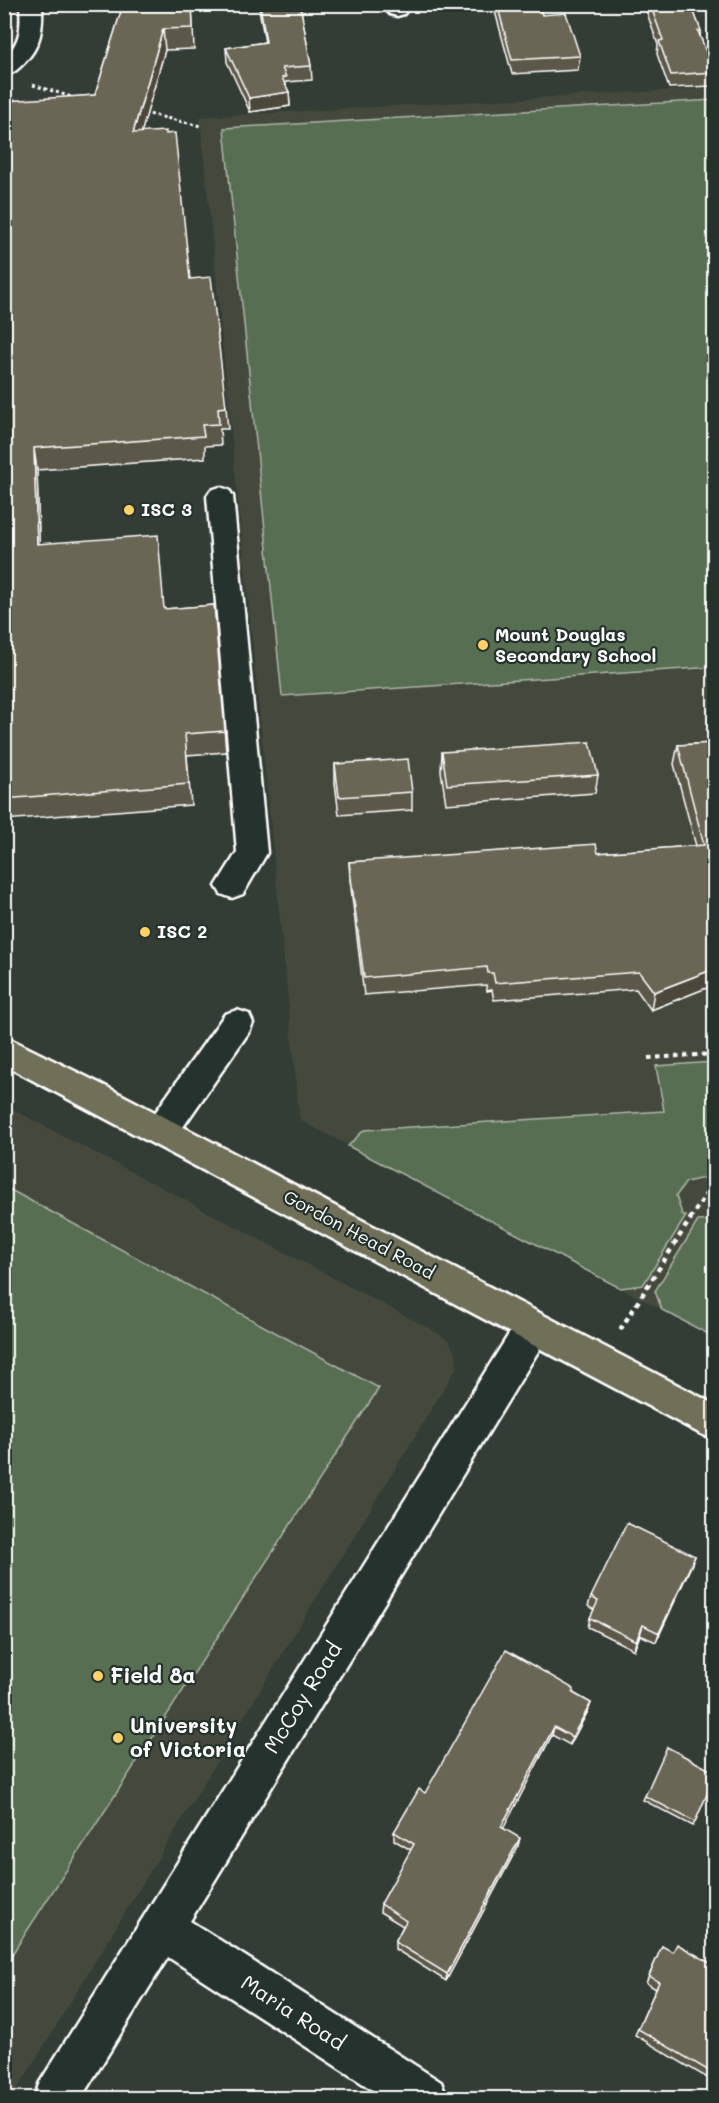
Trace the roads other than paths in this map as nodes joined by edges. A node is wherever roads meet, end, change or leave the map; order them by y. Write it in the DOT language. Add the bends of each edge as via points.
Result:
graph roads {
  1 [pos="31,14"];
  2 [pos="4,70"];
  3 [pos="220,496"];
  4 [pos="232,886"];
  5 [pos="237,1023"];
  6 [pos="4,1049"];
  7 [pos="162,1130"];
  8 [pos="532,1329"];
  9 [pos="714,1422"];
  10 [pos="162,1928"];
  11 [pos="56,2098"];
  12 [pos="425,2098"];
  1 -- 2 [label="street" via="26,49"];
  3 -- 4 [label="street" via="252,853"];
  5 -- 7 [label="street"];
  6 -- 7 [label="main road, Gordon Head Road"];
  7 -- 8 [label="main road, Gordon Head Road"];
  8 -- 9 [label="main road, Gordon Head Road"];
  8 -- 10 [label="street, McCoy Road"];
  10 -- 11 [label="street, McCoy Road"];
  10 -- 12 [label="street, Maria Road"];
}
